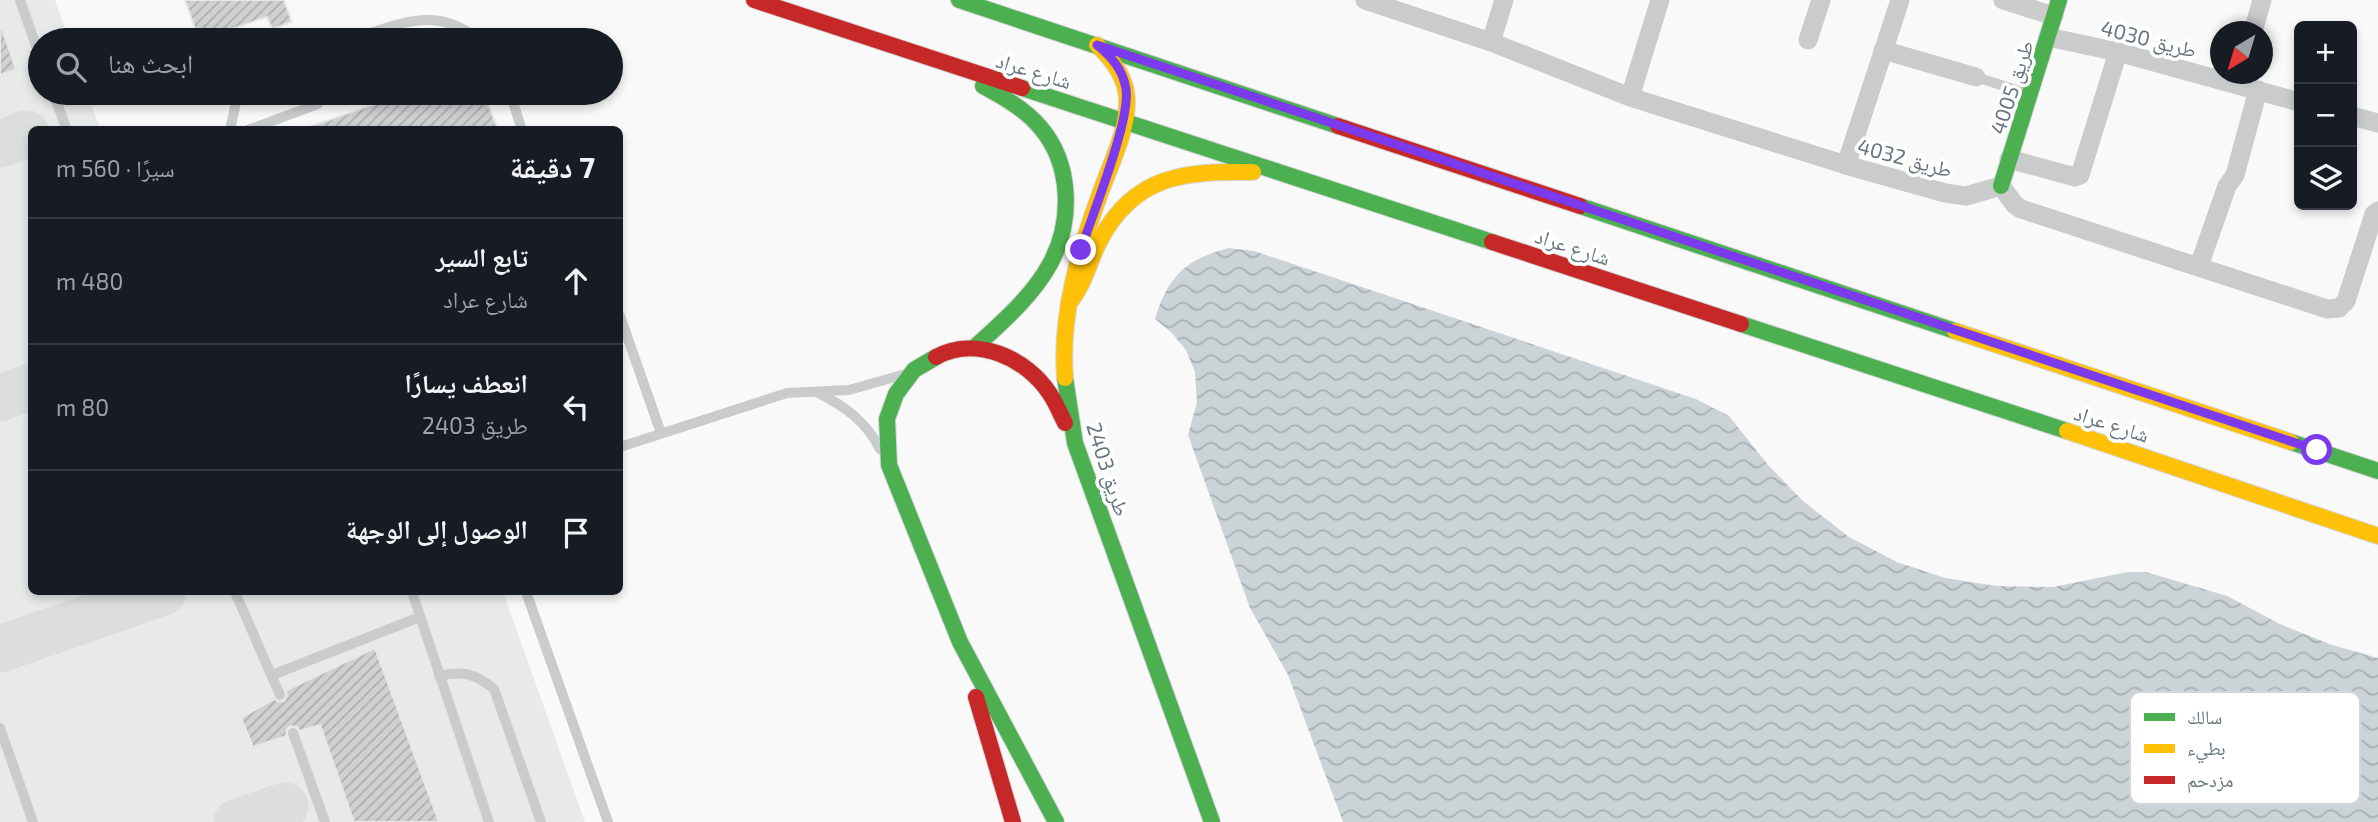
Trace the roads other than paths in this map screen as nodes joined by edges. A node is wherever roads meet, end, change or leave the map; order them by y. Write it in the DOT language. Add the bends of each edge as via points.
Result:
graph roads {
  1 [pos="20,0"];
  2 [pos="754,0"];
  3 [pos="960,0"];
  4 [pos="1366,0"];
  5 [pos="1504,0"];
  6 [pos="1660,0"];
  7 [pos="1821,0"];
  8 [pos="1900,0"];
  9 [pos="2003,0"];
  10 [pos="2262,0"];
  11 [pos="2056,8"];
  12 [pos="2256,21"];
  13 [pos="30,28"];
  14 [pos="387,28"];
  15 [pos="465,28"];
  16 [pos="2048,37"];
  17 [pos="1808,40"];
  18 [pos="1491,42"];
  19 [pos="1097,45"];
  20 [pos="1884,50"];
  21 [pos="2118,52"];
  22 [pos="927,58"];
  23 [pos="2210,72"];
  24 [pos="1976,77"];
  25 [pos="2248,84"];
  26 [pos="2258,90"];
  27 [pos="2030,95"];
  28 [pos="1630,97"];
  29 [pos="2294,101"];
  30 [pos="57,105"];
  31 [pos="236,105"];
  32 [pos="315,105"];
  33 [pos="514,105"];
  34 [pos="2357,118"];
  35 [pos="1124,120"];
  36 [pos="2378,124"];
  37 [pos="65,126"];
  38 [pos="231,126"];
  39 [pos="259,126"];
  40 [pos="521,126"];
  41 [pos="2010,159"];
  42 [pos="1846,165"];
  43 [pos="1281,173"];
  44 [pos="2001,186"];
  45 [pos="2376,213"];
  46 [pos="2199,266"];
  47 [pos="1069,303"];
  48 [pos="623,325"];
  49 [pos="974,348"];
  50 [pos="914,370"];
  51 [pos="814,390"];
  52 [pos="661,433"];
  53 [pos="1075,443"];
  54 [pos="623,446"];
  55 [pos="2317,450"];
  56 [pos="2378,455"];
  57 [pos="888,465"];
  58 [pos="2378,471"];
  59 [pos="2378,536"];
  60 [pos="235,595"];
  61 [pos="413,595"];
  62 [pos="527,595"];
  63 [pos="420,617"];
  64 [pos="960,642"];
  65 [pos="272,675"];
  66 [pos="439,676"];
  67 [pos="280,695"];
  68 [pos="0,729"];
  69 [pos="293,733"];
  70 [pos="33,822"];
  71 [pos="324,822"];
  72 [pos="489,822"];
  73 [pos="541,822"];
  74 [pos="608,822"];
  75 [pos="1013,822"];
  76 [pos="1056,822"];
  77 [pos="1212,822"];
  1 -- 13 [label="lane"];
  2 -- 22 [label="main road, شارع عراد"];
  3 -- 19 [label="main road, شارع عراد"];
  4 -- 18 [label="street, طريق 4032"];
  5 -- 18 [label="street"];
  6 -- 28 [label="street"];
  7 -- 17 [label="street"];
  8 -- 20 [label="street"];
  9 -- 11 [label="street"];
  10 -- 12 [label="street"];
  11 -- 16 [label="main road, طريق 4005"];
  14 -- 15 [label="lane" via="419,18"];
  16 -- 21 [label="street, طريق 4030"];
  16 -- 27 [label="main road, طريق 4005"];
  18 -- 28 [label="street, طريق 4032"];
  19 -- 35 [label="main road, طريق 2403" via="1123,78"];
  19 -- 55 [label="main road, شارع عراد"];
  20 -- 24 [label="street"];
  20 -- 42 [label="street"];
  21 -- 23 [label="street, طريق 4030"];
  21 -- 41 [label="street" via="2080,176"];
  22 -- 35 [label="main road, شارع عراد"];
  22 -- 49 [label="main road" via="987,88 1040,127 1061,167 1066,192 1060,242 1049,265"];
  24 -- 27 [label="lane"];
  25 -- 26 [label="street, طريق 4030"];
  26 -- 29 [label="street, طريق 4030"];
  26 -- 46 [label="street" via="2235,175"];
  27 -- 41 [label="main road, طريق 4005"];
  28 -- 42 [label="street, طريق 4032"];
  30 -- 37 [label="lane"];
  31 -- 38 [label="lane"];
  32 -- 39 [label="lane"];
  33 -- 40 [label="lane"];
  34 -- 36 [label="street"];
  35 -- 43 [label="main road, شارع عراد"];
  35 -- 47 [label="main road, طريق 2403" via="1081,250"];
  41 -- 44 [label="main road, طريق 4005"];
  42 -- 44 [label="street, طريق 4032" via="1966,196"];
  43 -- 47 [label="main road" via="1184,173 1159,180 1133,197 1113,219 1083,286"];
  43 -- 59 [label="main road, شارع عراد"];
  44 -- 46 [label="street" via="2021,209"];
  45 -- 46 [label="street" via="2346,301 2339,308 2327,309"];
  47 -- 53 [label="main road, طريق 2403" via="1064,343 1066,392"];
  48 -- 52 [label="lane"];
  49 -- 50 [label="main road" via="944,353"];
  49 -- 53 [label="main road" via="1004,354 1028,369 1050,393"];
  50 -- 51 [label="lane" via="857,388"];
  50 -- 57 [label="main road" via="896,394 887,419"];
  51 -- 52 [label="lane" via="787,393"];
  51 -- 57 [label="lane" via="856,416"];
  52 -- 54 [label="lane"];
  53 -- 77 [label="main road, طريق 2403"];
  55 -- 56 [label="main road"];
  55 -- 58 [label="main road, شارع عراد"];
  57 -- 64 [label="main road"];
  60 -- 65 [label="lane"];
  61 -- 63 [label="lane"];
  62 -- 74 [label="lane"];
  63 -- 65 [label="lane"];
  63 -- 66 [label="lane"];
  64 -- 75 [label="main road"];
  64 -- 76 [label="main road"];
  65 -- 67 [label="lane"];
  66 -- 72 [label="lane"];
  66 -- 73 [label="lane" via="468,673 494,689"];
  68 -- 70 [label="lane"];
  69 -- 71 [label="lane"];
}
